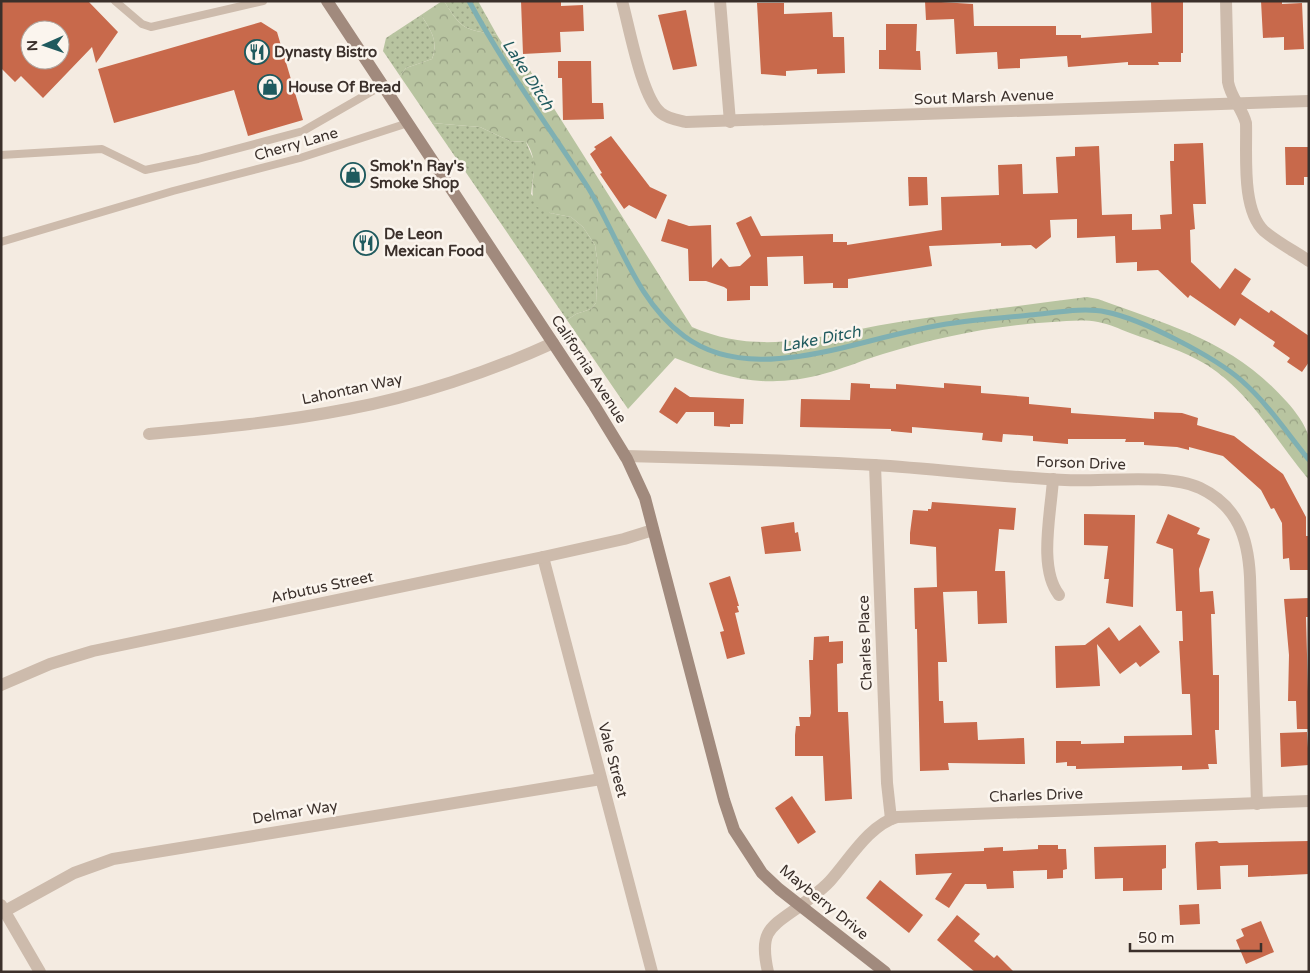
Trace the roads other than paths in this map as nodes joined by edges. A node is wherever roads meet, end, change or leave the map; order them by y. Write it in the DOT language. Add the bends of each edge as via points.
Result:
graph roads {
  1 [pos="115,1"];
  2 [pos="263,1"];
  3 [pos="327,1"];
  4 [pos="622,1"];
  5 [pos="720,1"];
  6 [pos="1226,1"];
  7 [pos="383,85"];
  8 [pos="1309,101"];
  9 [pos="1237,104"];
  10 [pos="730,122"];
  11 [pos="408,123"];
  12 [pos="1,155"];
  13 [pos="1,242"];
  14 [pos="1309,261"];
  15 [pos="553,343"];
  16 [pos="149,434"];
  17 [pos="625,456"];
  18 [pos="875,465"];
  19 [pos="1053,479"];
  20 [pos="653,530"];
  21 [pos="543,557"];
  22 [pos="1059,595"];
  23 [pos="1,685"];
  24 [pos="601,779"];
  25 [pos="724,800"];
  26 [pos="1309,801"];
  27 [pos="1258,804"];
  28 [pos="891,819"];
  29 [pos="800,906"];
  30 [pos="3,908"];
  31 [pos="40,972"];
  32 [pos="652,972"];
  33 [pos="768,972"];
  34 [pos="885,972"];
  1 -- 2 [label="lane" via="142,24 159,27"];
  3 -- 7 [label="main road, California Avenue"];
  4 -- 10 [label="street, Sout Marsh Avenue" via="648,94 661,114 686,122"];
  5 -- 10 [label="street"];
  6 -- 9 [label="street" via="1228,82"];
  7 -- 11 [label="main road, California Avenue"];
  7 -- 12 [label="lane" via="302,131 145,170 102,149"];
  8 -- 9 [label="street, Sout Marsh Avenue"];
  9 -- 10 [label="street, Sout Marsh Avenue"];
  9 -- 14 [label="street" via="1246,123 1250,206 1255,219 1264,231"];
  11 -- 13 [label="lane, Cherry Lane" via="300,158"];
  11 -- 15 [label="main road, California Avenue"];
  15 -- 16 [label="street, Lahontan Way" via="448,382 349,409"];
  15 -- 17 [label="main road, California Avenue"];
  17 -- 18 [label="street, Forson Drive"];
  17 -- 20 [label="main road, California Avenue" via="645,498"];
  18 -- 19 [label="street, Forson Drive"];
  18 -- 28 [label="street, Charles Place"];
  19 -- 22 [label="street" via="1047,566 1051,585"];
  19 -- 27 [label="street, Forson Drive" via="1182,483 1213,495 1236,516 1247,545 1249,562"];
  20 -- 21 [label="street, Arbutus Street"];
  20 -- 25 [label="main road, California Avenue"];
  21 -- 23 [label="street, Arbutus Street" via="93,651 50,664"];
  21 -- 24 [label="street, Vale Street"];
  24 -- 30 [label="street, Delmar Way" via="113,859 74,873"];
  24 -- 32 [label="street, Vale Street"];
  25 -- 29 [label="main road, Mayberry Drive" via="734,830 750,858 762,873"];
  26 -- 27 [label="street, Charles Drive"];
  27 -- 28 [label="street, Charles Drive" via="912,815"];
  28 -- 29 [label="street, Charles Drive" via="873,832 829,883"];
  29 -- 33 [label="street" via="773,925 765,937"];
  29 -- 34 [label="main road, Mayberry Drive"];
  30 -- 31 [label="street"];
}
